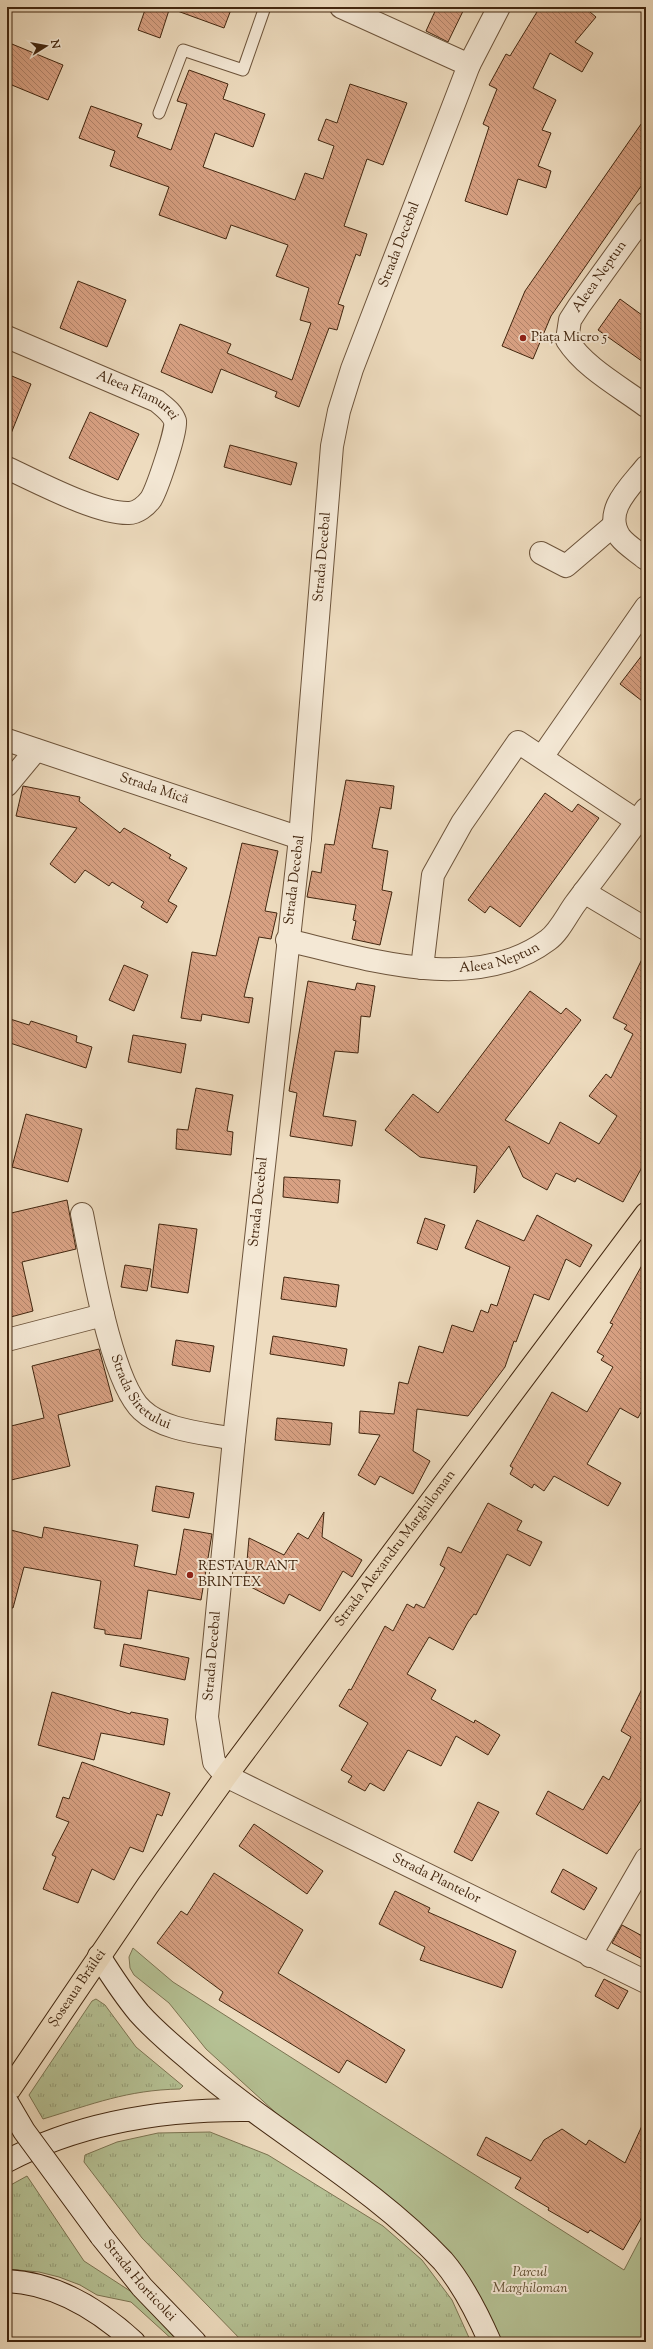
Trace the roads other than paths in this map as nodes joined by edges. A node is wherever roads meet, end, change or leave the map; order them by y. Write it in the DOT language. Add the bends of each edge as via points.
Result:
graph roads {
  1 [pos="265,7"];
  2 [pos="340,7"];
  3 [pos="499,7"];
  4 [pos="469,64"];
  5 [pos="159,114"];
  6 [pos="646,213"];
  7 [pos="7,337"];
  8 [pos="646,406"];
  9 [pos="646,467"];
  10 [pos="7,468"];
  11 [pos="614,525"];
  12 [pos="541,552"];
  13 [pos="646,559"];
  14 [pos="646,607"];
  15 [pos="7,740"];
  16 [pos="36,750"];
  17 [pos="542,758"];
  18 [pos="7,785"];
  19 [pos="642,815"];
  20 [pos="300,838"];
  21 [pos="584,892"];
  22 [pos="646,929"];
  23 [pos="287,940"];
  24 [pos="422,968"];
  25 [pos="82,1214"];
  26 [pos="646,1214"];
  27 [pos="103,1315"];
  28 [pos="7,1340"];
  29 [pos="234,1439"];
  30 [pos="226,1776"];
  31 [pos="646,1859"];
  32 [pos="148,1885"];
  33 [pos="99,1956"];
  34 [pos="590,1956"];
  35 [pos="646,1982"];
  36 [pos="7,2093"];
  37 [pos="7,2102"];
  38 [pos="250,2110"];
  39 [pos="7,2161"];
  40 [pos="7,2281"];
  41 [pos="134,2342"];
  42 [pos="195,2342"];
  43 [pos="490,2342"];
  1 -- 5 [label="lane" via="243,70 183,50"];
  2 -- 4 [label="street"];
  3 -- 4 [label="street, Strada Decebal"];
  4 -- 20 [label="street, Strada Decebal" via="352,368 338,411 332,446"];
  6 -- 8 [label="street, Aleea Neptun" via="570,320 567,340 575,352 593,368"];
  7 -- 10 [label="street, Aleea Flamurei" via="157,402 170,412 175,422 174,436 151,498 143,508 131,513 101,509"];
  9 -- 11 [label="street" via="615,508"];
  11 -- 12 [label="street" via="566,566"];
  11 -- 13 [label="street" via="620,538"];
  14 -- 17 [label="street"];
  15 -- 16 [label="street, Strada Mică"];
  16 -- 18 [label="street"];
  16 -- 20 [label="street, Strada Mică"];
  17 -- 19 [label="street"];
  17 -- 24 [label="street" via="518,742 462,823 433,875"];
  19 -- 21 [label="street, Aleea Neptun"];
  20 -- 23 [label="street, Strada Decebal"];
  21 -- 22 [label="street"];
  21 -- 24 [label="street, Aleea Neptun" via="549,939 524,954 494,964 465,968"];
  23 -- 24 [label="street, Aleea Neptun" via="399,966"];
  23 -- 29 [label="street, Strada Decebal"];
  25 -- 27 [label="street, Strada Siretului"];
  26 -- 30 [label="main road, Strada Alexandru Marghiloman"];
  27 -- 28 [label="street"];
  27 -- 29 [label="street, Strada Siretului" via="130,1396 142,1411 158,1421 174,1426"];
  29 -- 30 [label="street, Strada Decebal" via="208,1717 214,1762"];
  30 -- 32 [label="main road, Strada Alexandru Marghiloman"];
  30 -- 34 [label="street, Strada Plantelor"];
  31 -- 34 [label="street"];
  32 -- 33 [label="main road, Șoseaua Brăilei"];
  33 -- 36 [label="main road, Șoseaua Brăilei"];
  33 -- 38 [label="street" via="119,1987 158,2034"];
  34 -- 35 [label="street, Strada Plantelor"];
  37 -- 42 [label="street, Strada Horticolei, bridge" via="24,2131 101,2236 142,2287"];
  38 -- 39 [label="street" via="217,2110 115,2121 60,2136"];
  38 -- 43 [label="street" via="354,2185 411,2231 444,2263 478,2314"];
  40 -- 41 [label="street" via="36,2285 77,2300 110,2320"];
}
